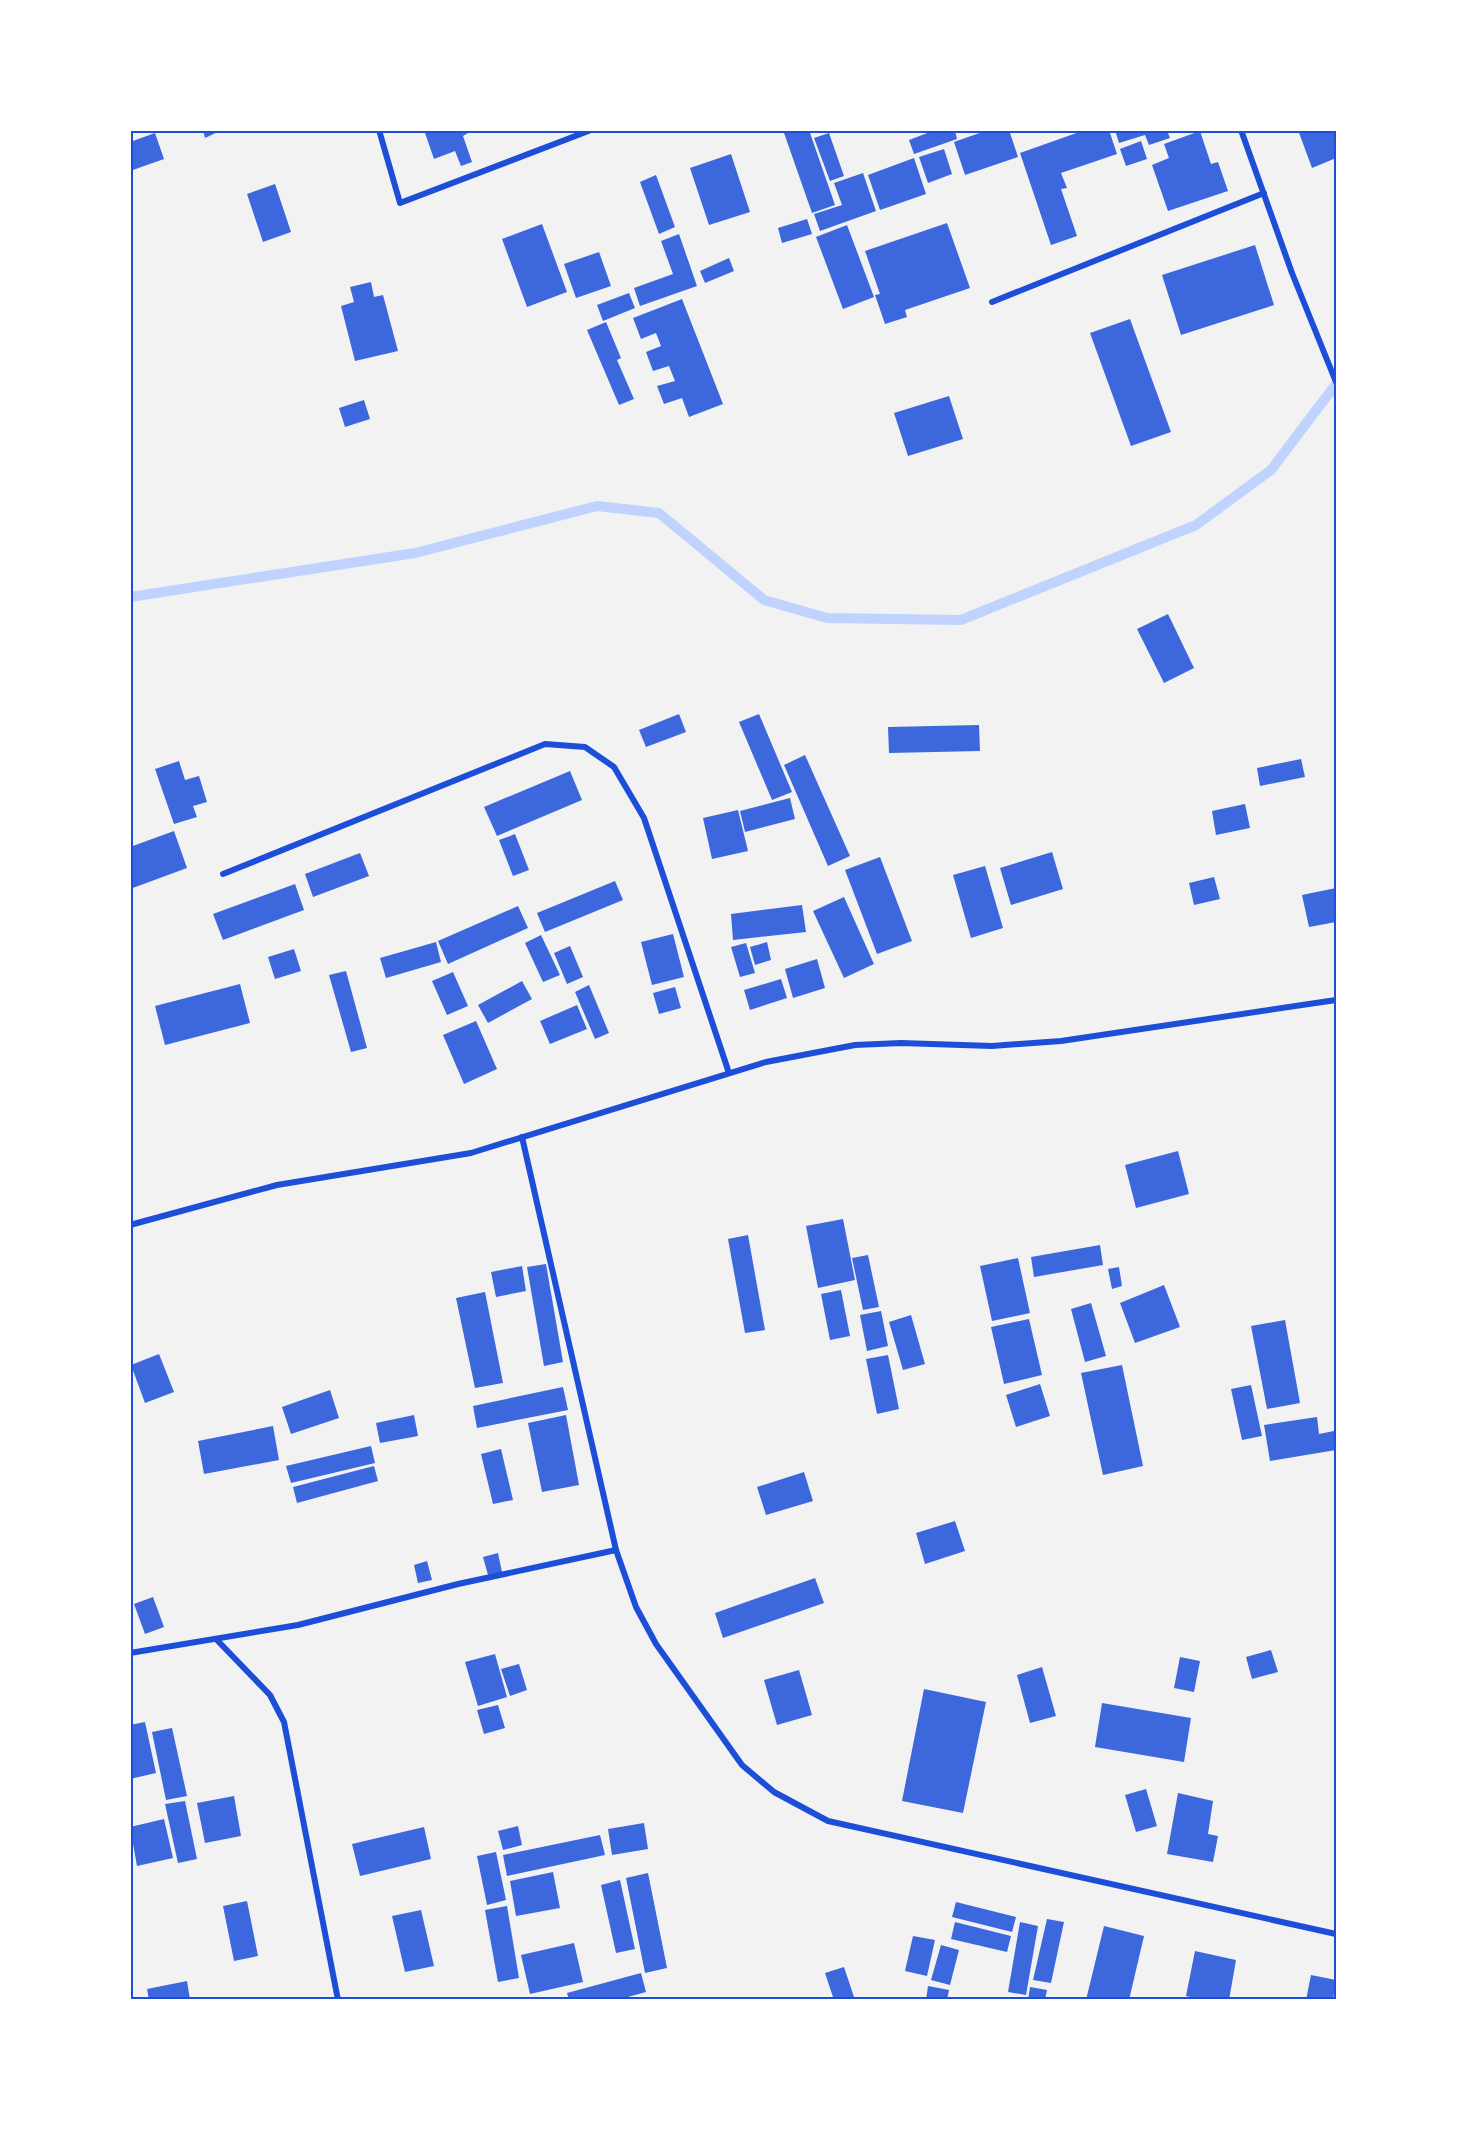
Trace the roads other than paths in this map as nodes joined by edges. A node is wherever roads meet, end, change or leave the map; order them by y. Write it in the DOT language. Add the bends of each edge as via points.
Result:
graph roads {
  1 [pos="379,130"];
  2 [pos="591,130"];
  3 [pos="1242,130"];
  4 [pos="1264,193"];
  5 [pos="992,302"];
  6 [pos="1336,382"];
  7 [pos="223,874"];
  8 [pos="1336,1000"];
  9 [pos="729,1073"];
  10 [pos="522,1137"];
  11 [pos="130,1225"];
  12 [pos="616,1550"];
  13 [pos="217,1640"];
  14 [pos="130,1653"];
  15 [pos="1336,1934"];
  16 [pos="338,2000"];
  1 -- 2 [label="street" via="400,203"];
  3 -- 4 [label="street"];
  4 -- 5 [label="street"];
  4 -- 6 [label="street"];
  7 -- 9 [label="street" via="545,744 585,747 614,767 644,818"];
  8 -- 9 [label="street" via="1061,1041 992,1046 855,1046 766,1062"];
  9 -- 10 [label="street"];
  10 -- 11 [label="street" via="471,1153 277,1185"];
  10 -- 12 [label="street"];
  12 -- 13 [label="street" via="458,1584 298,1625"];
  12 -- 15 [label="street" via="636,1607 656,1644 742,1766 774,1792 828,1821"];
  13 -- 14 [label="street"];
  13 -- 16 [label="street" via="270,1695 284,1722"];
}
